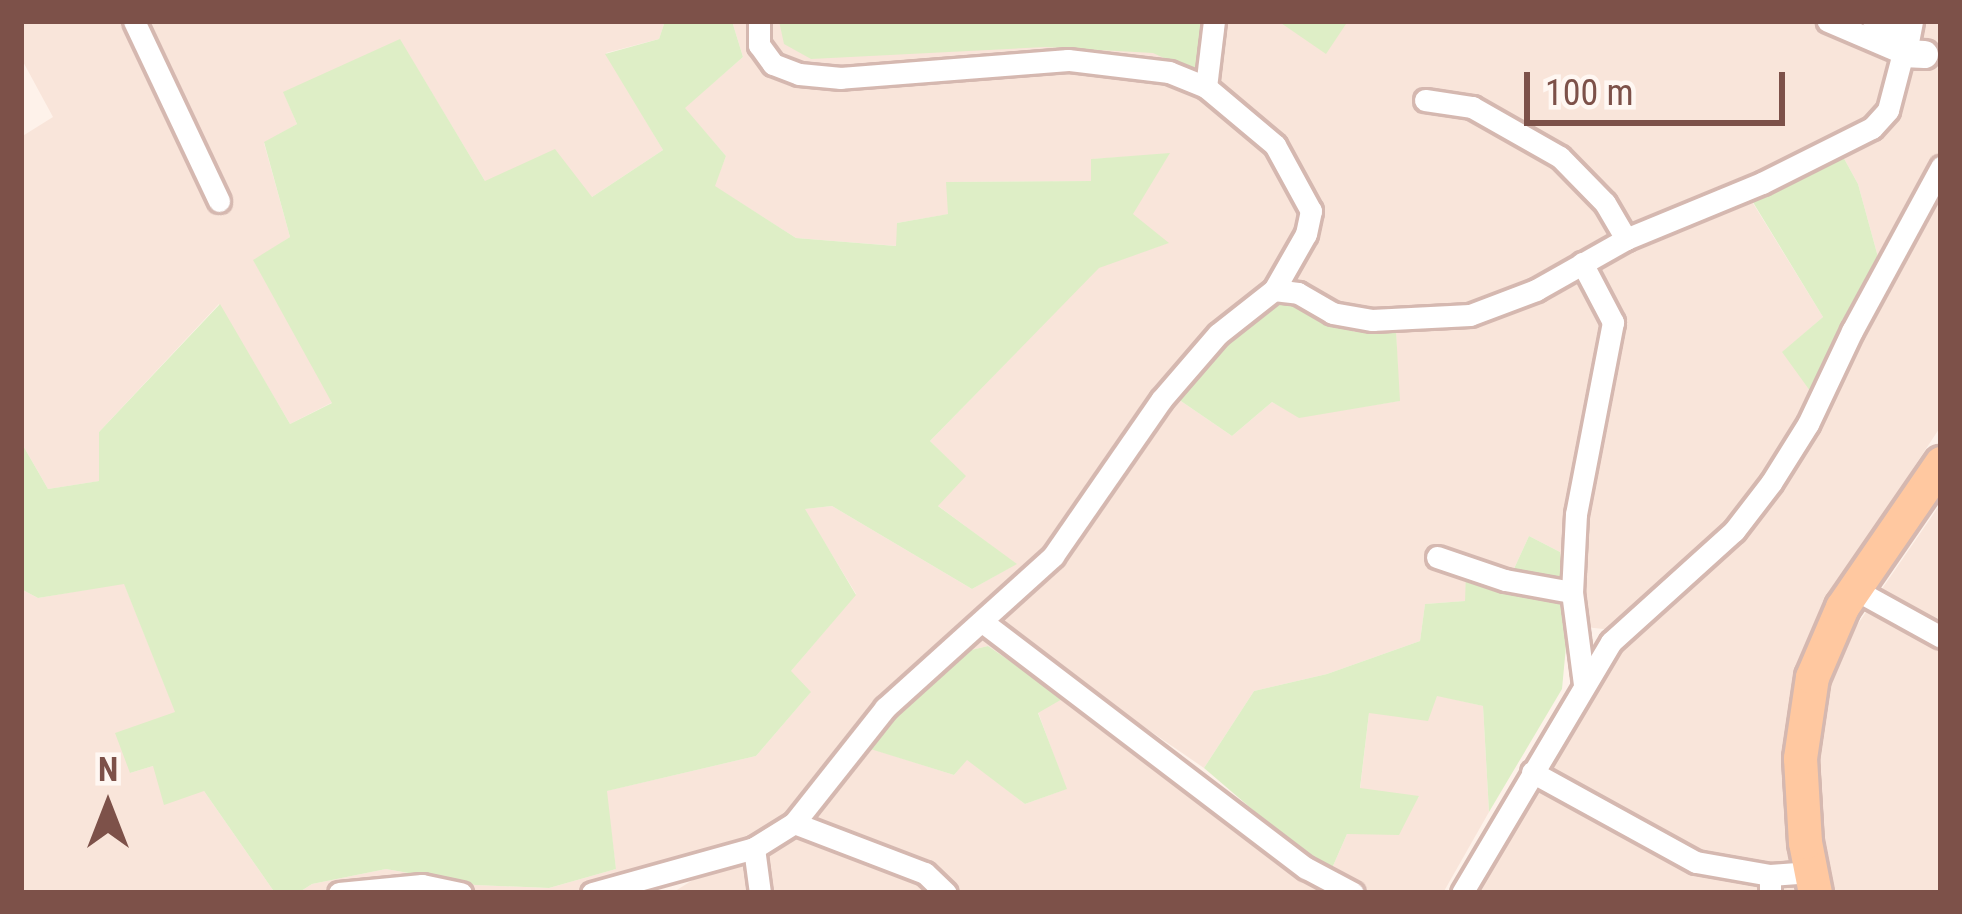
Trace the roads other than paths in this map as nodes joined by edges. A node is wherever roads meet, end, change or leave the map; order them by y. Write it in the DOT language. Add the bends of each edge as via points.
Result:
graph roads {
  1 [pos="134,21"];
  2 [pos="758,21"];
  3 [pos="1214,21"];
  4 [pos="1828,21"];
  5 [pos="1873,21"];
  6 [pos="1917,46"];
  7 [pos="1206,87"];
  8 [pos="1426,100"];
  9 [pos="1941,167"];
  10 [pos="219,201"];
  11 [pos="1626,239"];
  12 [pos="1582,262"];
  13 [pos="1274,290"];
  14 [pos="1941,463"];
  15 [pos="1437,557"];
  16 [pos="1854,590"];
  17 [pos="1572,592"];
  18 [pos="984,623"];
  19 [pos="1941,637"];
  20 [pos="1584,685"];
  21 [pos="1532,772"];
  22 [pos="794,823"];
  23 [pos="754,848"];
  24 [pos="1813,883"];
  25 [pos="1770,884"];
  26 [pos="339,893"];
  27 [pos="461,893"];
  28 [pos="592,893"];
  29 [pos="760,893"];
  30 [pos="946,893"];
  31 [pos="1353,893"];
  32 [pos="1462,893"];
  1 -- 10 [label="street"];
  2 -- 7 [label="street" via="759,45 773,64 799,74 841,78 1068,60 1169,71"];
  3 -- 7 [label="street"];
  4 -- 6 [label="street"];
  5 -- 6 [label="street"];
  6 -- 11 [label="street" via="1872,128"];
  7 -- 13 [label="street" via="1275,145 1311,211"];
  8 -- 11 [label="street" via="1472,107 1560,157 1605,203"];
  9 -- 20 [label="street" via="1771,483 1734,531 1611,642"];
  11 -- 12 [label="street"];
  12 -- 13 [label="street" via="1470,315 1415,322 1332,313 1298,293"];
  12 -- 17 [label="street" via="1613,322 1576,514"];
  13 -- 18 [label="street" via="1160,400 1052,556"];
  14 -- 16 [label="main road"];
  15 -- 17 [label="street"];
  16 -- 19 [label="street"];
  16 -- 24 [label="main road" via="1819,658 1804,716 1801,788"];
  17 -- 20 [label="street"];
  18 -- 22 [label="street" via="886,708"];
  18 -- 31 [label="street" via="1306,868"];
  20 -- 21 [label="street"];
  21 -- 25 [label="street" via="1696,862"];
  21 -- 32 [label="street"];
  22 -- 23 [label="street"];
  22 -- 30 [label="street" via="925,873"];
  23 -- 28 [label="street"];
  23 -- 29 [label="street"];
  24 -- 25 [label="street"];
  26 -- 27 [label="street" via="422,885"];
}
